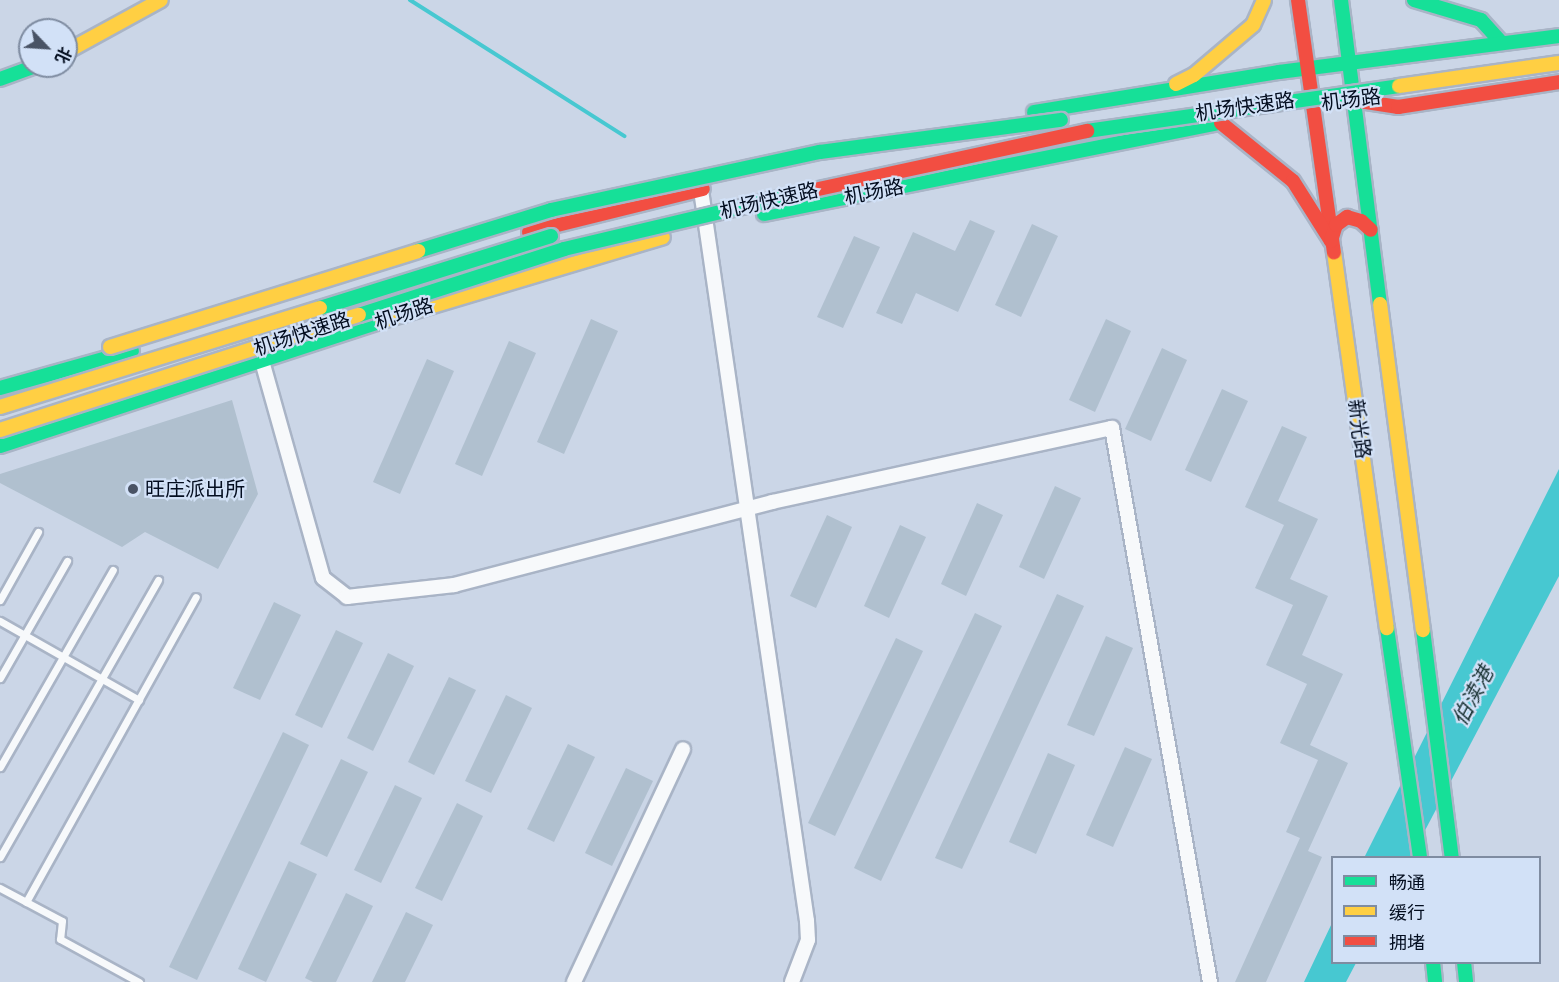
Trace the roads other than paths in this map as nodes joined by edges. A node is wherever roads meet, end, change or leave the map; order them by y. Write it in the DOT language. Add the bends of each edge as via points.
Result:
graph roads {
  1 [pos="161,0"];
  2 [pos="1264,0"];
  3 [pos="1298,0"];
  4 [pos="1341,0"];
  5 [pos="1414,0"];
  6 [pos="1559,36"];
  7 [pos="1502,43"];
  8 [pos="78,45"];
  9 [pos="1559,46"];
  10 [pos="1348,62"];
  11 [pos="1559,63"];
  12 [pos="1308,68"];
  13 [pos="18,72"];
  14 [pos="1559,73"];
  15 [pos="0,79"];
  16 [pos="1559,82"];
  17 [pos="1157,93"];
  18 [pos="1353,100"];
  19 [pos="1314,105"];
  20 [pos="1061,120"];
  21 [pos="1221,123"];
  22 [pos="751,189"];
  23 [pos="701,190"];
  24 [pos="719,195"];
  25 [pos="706,225"];
  26 [pos="1371,230"];
  27 [pos="1331,241"];
  28 [pos="262,361"];
  29 [pos="3,387"];
  30 [pos="0,407"];
  31 [pos="0,430"];
  32 [pos="0,446"];
  33 [pos="747,508"];
  34 [pos="38,532"];
  35 [pos="67,561"];
  36 [pos="113,570"];
  37 [pos="158,580"];
  38 [pos="196,597"];
  39 [pos="0,600"];
  40 [pos="0,621"];
  41 [pos="25,635"];
  42 [pos="63,656"];
  43 [pos="0,678"];
  44 [pos="102,679"];
  45 [pos="139,700"];
  46 [pos="682,749"];
  47 [pos="0,767"];
  48 [pos="1420,856"];
  49 [pos="1452,856"];
  50 [pos="0,857"];
  51 [pos="0,888"];
  52 [pos="26,902"];
  53 [pos="1433,964"];
  54 [pos="1464,964"];
  55 [pos="139,982"];
  56 [pos="574,982"];
  57 [pos="792,982"];
  58 [pos="1210,982"];
  59 [pos="1435,982"];
  60 [pos="1466,982"];
  1 -- 8 [label="main road"];
  2 -- 17 [label="main road" via="1253,25 1229,47 1194,75"];
  3 -- 12 [label="main road, 新光路"];
  4 -- 10 [label="main road, 新光路"];
  5 -- 7 [label="main road" via="1481,20"];
  6 -- 7 [label="main road, 机场路"];
  7 -- 10 [label="main road, 机场路"];
  9 -- 20 [label="main road, 机场快速路"];
  10 -- 12 [label="main road, 机场路"];
  10 -- 18 [label="main road, 新光路"];
  11 -- 31 [label="main road, 机场快速路, bridge" via="1065,134 890,172 564,249"];
  12 -- 17 [label="main road, 机场路"];
  12 -- 19 [label="main road, 新光路"];
  13 -- 15 [label="main road"];
  14 -- 18 [label="main road, 机场路"];
  16 -- 18 [label="main road" via="1398,107"];
  17 -- 23 [label="main road, 机场路" via="1011,115"];
  18 -- 19 [label="main road, 机场路"];
  18 -- 26 [label="main road, 新光路"];
  19 -- 21 [label="main road, 机场路"];
  19 -- 27 [label="main road, 新光路"];
  20 -- 22 [label="main road, 机场快速路, bridge"];
  20 -- 29 [label="main road, bridge" via="820,152 551,210 110,347"];
  21 -- 25 [label="main road, 机场路"];
  21 -- 27 [label="main road" via="1293,181"];
  23 -- 25 [label="street"];
  23 -- 29 [label="main road, 机场路" via="538,230"];
  24 -- 30 [label="main road, 机场快速路, bridge" via="532,241"];
  25 -- 28 [label="main road, 机场路" via="478,290"];
  25 -- 33 [label="street"];
  26 -- 27 [label="main road" via="1361,221 1347,218 1336,225"];
  26 -- 49 [label="main road, 新光路" via="1390,404"];
  27 -- 48 [label="main road, 新光路"];
  28 -- 32 [label="main road, 机场路"];
  28 -- 33 [label="street" via="323,578 347,597 454,585"];
  33 -- 57 [label="street" via="807,921 808,940"];
  33 -- 58 [label="street" via="1112,428"];
  34 -- 39 [label="lane"];
  35 -- 41 [label="lane"];
  36 -- 42 [label="lane"];
  37 -- 44 [label="lane"];
  38 -- 45 [label="lane"];
  40 -- 41 [label="lane"];
  41 -- 42 [label="lane"];
  41 -- 43 [label="lane"];
  42 -- 44 [label="lane"];
  42 -- 47 [label="lane"];
  44 -- 45 [label="lane"];
  44 -- 50 [label="lane"];
  45 -- 52 [label="lane"];
  46 -- 56 [label="street"];
  51 -- 52 [label="lane"];
  52 -- 55 [label="lane" via="62,921 60,939"];
  53 -- 59 [label="main road"];
  54 -- 60 [label="main road"];
}
